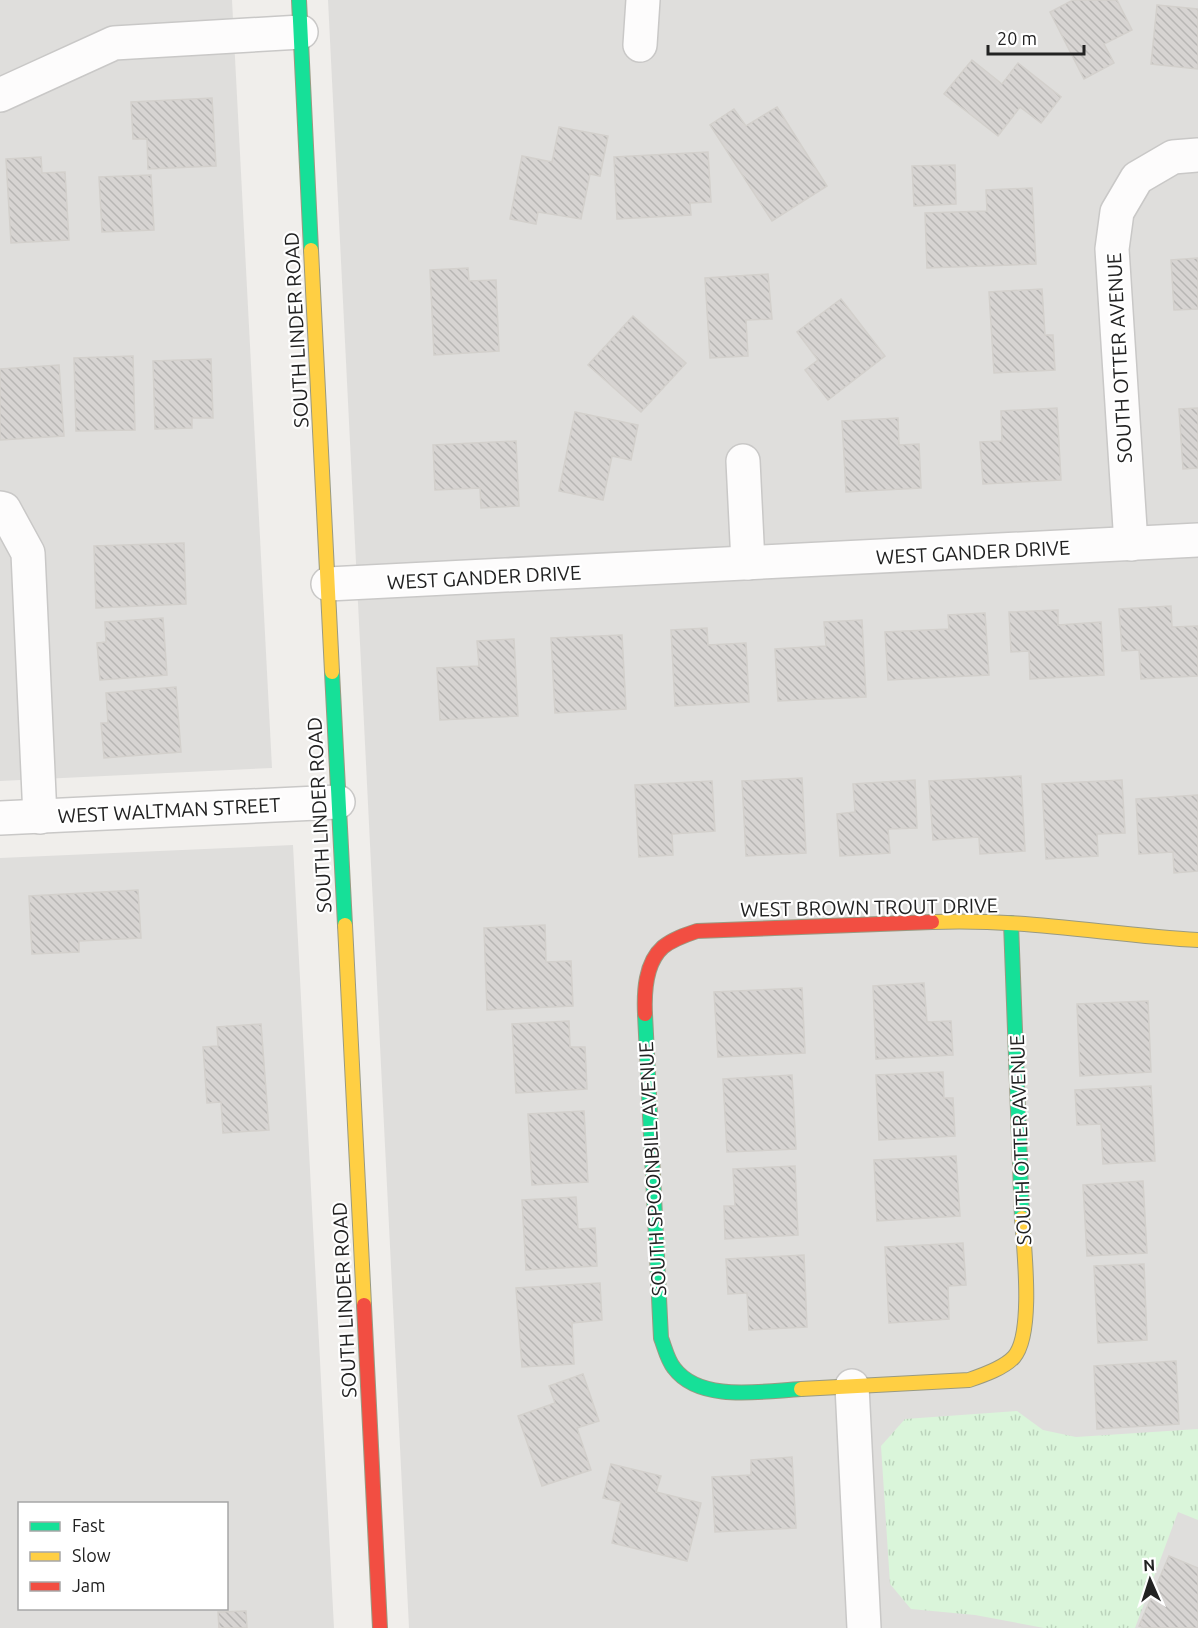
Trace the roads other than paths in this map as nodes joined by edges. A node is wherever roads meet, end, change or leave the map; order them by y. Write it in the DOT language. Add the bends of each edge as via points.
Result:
graph roads {
  1 [pos="643,0"];
  2 [pos="300,16"];
  3 [pos="640,45"];
  4 [pos="0,95"];
  5 [pos="1198,155"];
  6 [pos="743,461"];
  7 [pos="2,509"];
  8 [pos="1198,540"];
  9 [pos="1131,544"];
  10 [pos="748,564"];
  11 [pos="328,584"];
  12 [pos="338,802"];
  13 [pos="40,816"];
  14 [pos="0,818"];
  15 [pos="1011,923"];
  16 [pos="1198,939"];
  17 [pos="655,954"];
  18 [pos="852,1386"];
  19 [pos="380,1628"];
  20 [pos="864,1628"];
  1 -- 3 [label="street"];
  2 -- 4 [label="street" via="114,43"];
  2 -- 11 [label="street, SOUTH LINDER ROAD"];
  5 -- 9 [label="street, SOUTH OTTER AVENUE" via="1173,158 1137,178 1117,212 1112,249"];
  6 -- 10 [label="street"];
  7 -- 13 [label="street" via="28,553"];
  8 -- 9 [label="street, WEST GANDER DRIVE"];
  9 -- 10 [label="street, WEST GANDER DRIVE"];
  10 -- 11 [label="street, WEST GANDER DRIVE"];
  11 -- 12 [label="street, SOUTH LINDER ROAD"];
  12 -- 13 [label="street, WEST WALTMAN STREET"];
  12 -- 19 [label="street, SOUTH LINDER ROAD"];
  13 -- 14 [label="street, WEST WALTMAN STREET"];
  15 -- 16 [label="street, WEST BROWN TROUT DRIVE"];
  15 -- 17 [label="street, WEST BROWN TROUT DRIVE" via="929,921 697,931 675,938"];
  15 -- 18 [label="street, SOUTH OTTER AVENUE" via="1026,1310 1023,1334 1014,1356 985,1376"];
  17 -- 18 [label="street, SOUTH SPOONBILL AVENUE" via="647,975 644,1001 661,1338 670,1362 684,1380 706,1390 732,1393"];
  18 -- 20 [label="street"];
}
